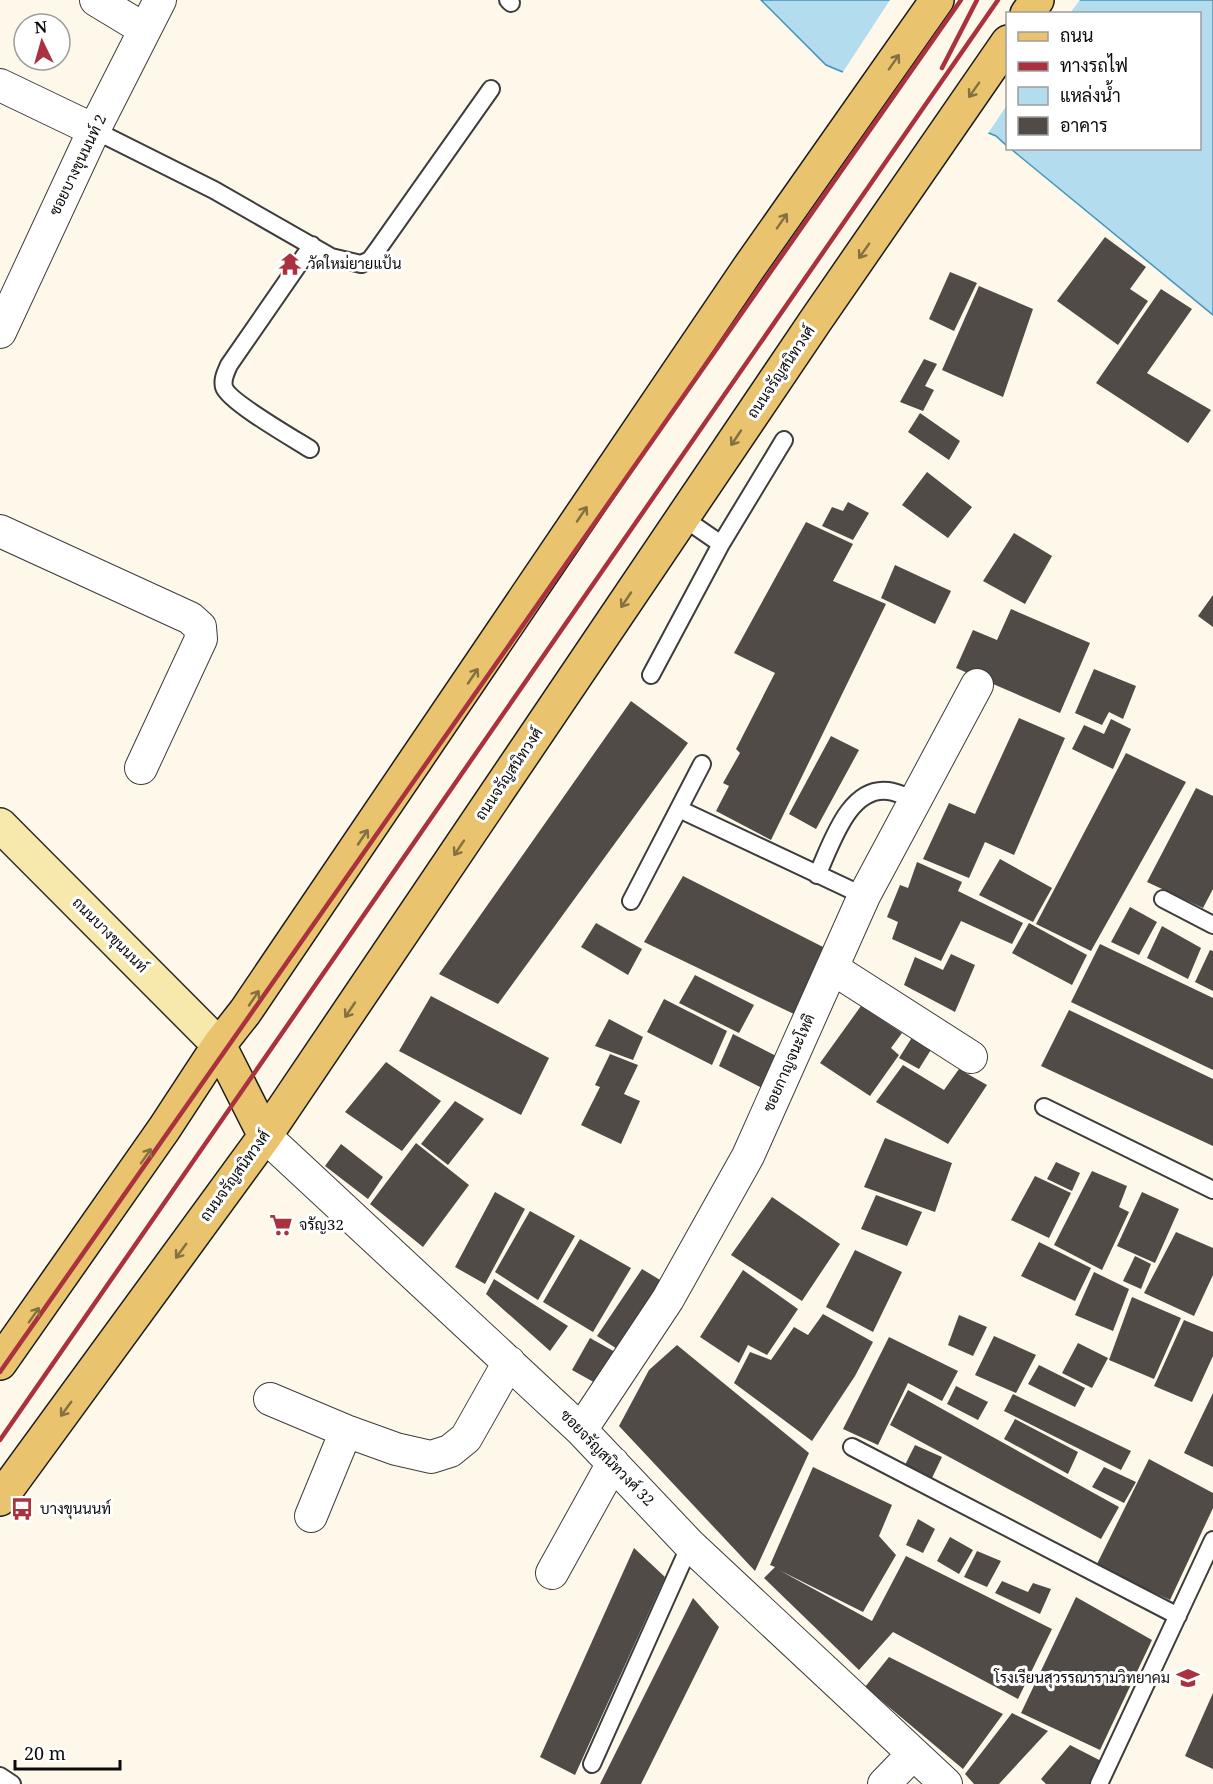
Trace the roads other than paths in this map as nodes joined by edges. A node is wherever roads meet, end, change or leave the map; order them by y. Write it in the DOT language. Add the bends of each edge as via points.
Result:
graph roads {
  1 [pos="96,0"];
  2 [pos="160,0"];
  3 [pos="937,0"];
  4 [pos="144,29"];
  5 [pos="1006,45"];
  6 [pos="0,85"];
  7 [pos="491,89"];
  8 [pos="94,130"];
  9 [pos="312,245"];
  10 [pos="0,332"];
  11 [pos="784,440"];
  12 [pos="309,449"];
  13 [pos="682,517"];
  14 [pos="0,531"];
  15 [pos="721,544"];
  16 [pos="651,675"];
  17 [pos="976,685"];
  18 [pos="702,764"];
  19 [pos="141,768"];
  20 [pos="915,800"];
  21 [pos="679,809"];
  22 [pos="0,825"];
  23 [pos="817,875"];
  24 [pos="864,896"];
  25 [pos="1163,899"];
  26 [pos="631,901"];
  27 [pos="1213,924"];
  28 [pos="832,968"];
  29 [pos="219,1045"];
  30 [pos="971,1057"];
  31 [pos="1044,1107"];
  32 [pos="265,1136"];
  33 [pos="1213,1190"];
  34 [pos="509,1362"];
  35 [pos="0,1363"];
  36 [pos="270,1399"];
  37 [pos="581,1430"];
  38 [pos="346,1431"];
  39 [pos="852,1447"];
  40 [pos="612,1463"];
  41 [pos="0,1499"];
  42 [pos="310,1516"];
  43 [pos="1213,1540"];
  44 [pos="690,1545"];
  45 [pos="552,1573"];
  46 [pos="1178,1616"];
  47 [pos="913,1754"];
  48 [pos="592,1764"];
  49 [pos="0,1776"];
  50 [pos="12,1784"];
  51 [pos="884,1784"];
  52 [pos="946,1784"];
  53 [pos="1099,1784"];
  1 -- 4 [label="street"];
  2 -- 4 [label="street, ซอยบางขุนนนท์ 2"];
  29 -- 3 [label="main road, one-way" via="252,1002 748,269"];
  4 -- 8 [label="street, ซอยบางขุนนนท์ 2"];
  5 -- 13 [label="main road, ถนนจรัญสนิทวงศ์, one-way"];
  6 -- 8 [label="street"];
  7 -- 9 [label="lane" via="370,260 350,263"];
  8 -- 9 [label="lane"];
  8 -- 10 [label="street, ซอยบางขุนนนท์ 2"];
  9 -- 12 [label="lane" via="229,364 224,377 225,389 236,401"];
  11 -- 15 [label="lane"];
  13 -- 15 [label="lane"];
  13 -- 32 [label="main road, ถนนจรัญสนิทวงศ์, one-way"];
  14 -- 19 [label="street" via="190,618 200,627 201,639"];
  15 -- 16 [label="lane"];
  17 -- 20 [label="street, ซอยกาญจนะโหติ"];
  18 -- 21 [label="lane"];
  20 -- 23 [label="lane" via="889,791 872,792 858,799 842,822"];
  20 -- 24 [label="street, ซอยกาญจนะโหติ"];
  21 -- 23 [label="lane"];
  21 -- 26 [label="lane"];
  22 -- 29 [label="street, ถนนบางขุนนนท์"];
  23 -- 24 [label="lane"];
  24 -- 28 [label="street, ซอยกาญจนะโหติ"];
  25 -- 27 [label="lane"];
  28 -- 30 [label="street"];
  28 -- 37 [label="street, ซอยกาญจนะโหติ" via="748,1156 668,1299"];
  29 -- 32 [label="main road"];
  35 -- 29 [label="main road, one-way"];
  31 -- 33 [label="lane"];
  32 -- 34 [label="street, ซอยจรัญสนิทวงศ์ 32"];
  32 -- 41 [label="main road, ถนนจรัญสนิทวงศ์, one-way"];
  34 -- 37 [label="street, ซอยจรัญสนิทวงศ์ 32"];
  34 -- 38 [label="street" via="466,1438 450,1451 431,1457"];
  36 -- 38 [label="street"];
  37 -- 40 [label="street, ซอยจรัญสนิทวงศ์ 32"];
  38 -- 42 [label="street"];
  39 -- 46 [label="lane"];
  40 -- 44 [label="street, ซอยจรัญสนิทวงศ์ 32"];
  40 -- 45 [label="street"];
  43 -- 46 [label="lane"];
  44 -- 47 [label="street, ซอยจรัญสนิทวงศ์ 32"];
  44 -- 48 [label="lane"];
  46 -- 53 [label="lane"];
  47 -- 51 [label="street"];
  47 -- 52 [label="street, ซอยจรัญสนิทวงศ์ 32"];
  49 -- 50 [label="lane"];
}
